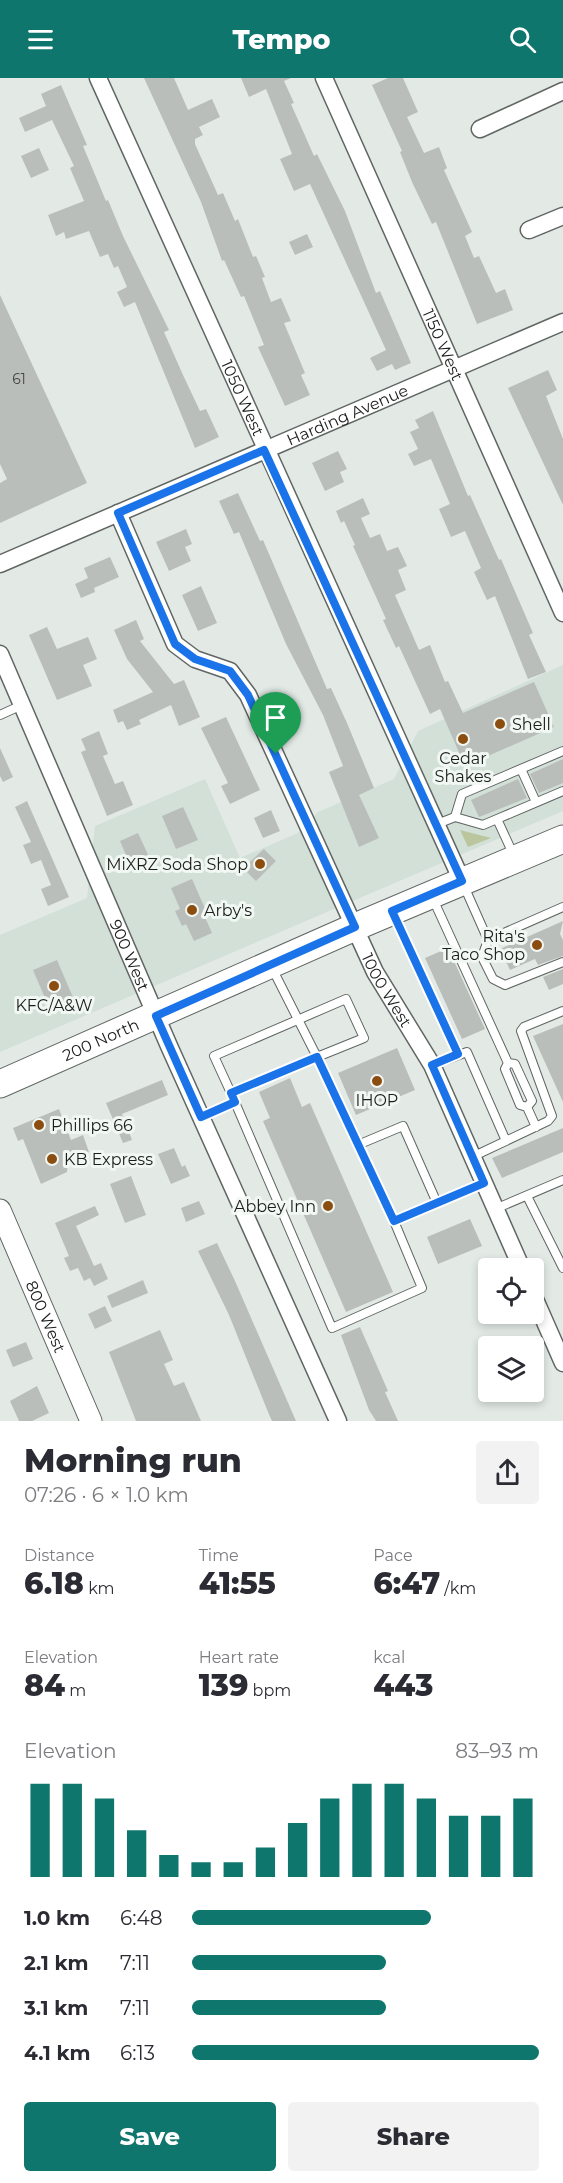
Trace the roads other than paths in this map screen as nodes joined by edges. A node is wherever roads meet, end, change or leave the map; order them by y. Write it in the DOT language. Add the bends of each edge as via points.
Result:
graph roads {
  1 [pos="98,78"];
  2 [pos="324,78"];
  3 [pos="563,91"];
  4 [pos="480,129"];
  5 [pos="563,216"];
  6 [pos="529,230"];
  7 [pos="563,322"];
  8 [pos="454,369"];
  9 [pos="264,450"];
  10 [pos="118,513"];
  11 [pos="0,564"];
  12 [pos="563,613"];
  13 [pos="0,654"];
  14 [pos="22,705"];
  15 [pos="0,714"];
  16 [pos="563,751"];
  17 [pos="521,769"];
  18 [pos="563,790"];
  19 [pos="536,802"];
  20 [pos="455,817"];
  21 [pos="497,819"];
  22 [pos="437,824"];
  23 [pos="563,839"];
  24 [pos="515,859"];
  25 [pos="462,881"];
  26 [pos="431,895"];
  27 [pos="562,909"];
  28 [pos="392,911"];
  29 [pos="355,927"];
  30 [pos="488,940"];
  31 [pos="563,962"];
  32 [pos="270,964"];
  33 [pos="563,1011"];
  34 [pos="156,1016"];
  35 [pos="296,1020"];
  36 [pos="458,1054"];
  37 [pos="317,1057"];
  38 [pos="432,1065"];
  39 [pos="0,1084"];
  40 [pos="231,1093"];
  41 [pos="235,1102"];
  42 [pos="201,1117"];
  43 [pos="536,1127"];
  44 [pos="506,1141"];
  45 [pos="360,1144"];
  46 [pos="472,1157"];
  47 [pos="563,1180"];
  48 [pos="484,1183"];
  49 [pos="527,1196"];
  50 [pos="436,1203"];
  51 [pos="495,1209"];
  52 [pos="0,1210"];
  53 [pos="394,1221"];
  54 [pos="517,1258"];
  55 [pos="563,1268"];
  56 [pos="544,1320"];
  57 [pos="563,1363"];
  58 [pos="91,1421"];
  59 [pos="338,1421"];
  1 -- 9 [label="street, 1050 West"];
  2 -- 8 [label="street, 1150 West"];
  3 -- 4 [label="street"];
  5 -- 6 [label="street"];
  7 -- 8 [label="street, Harding Avenue"];
  8 -- 9 [label="street, Harding Avenue"];
  8 -- 12 [label="street, 1150 West"];
  9 -- 10 [label="street, Harding Avenue"];
  9 -- 22 [label="street, 1050 West"];
  10 -- 11 [label="street, Harding Avenue"];
  10 -- 29 [label="street, 1000 West" via="175,644 195,659 230,671 248,695"];
  13 -- 14 [label="street, 900 West"];
  14 -- 15 [label="lane"];
  14 -- 34 [label="street, 900 West"];
  16 -- 17 [label="lane"];
  17 -- 19 [label="lane"];
  17 -- 20 [label="lane" via="462,794"];
  18 -- 19 [label="lane"];
  19 -- 21 [label="lane"];
  20 -- 21 [label="lane" via="483,825"];
  20 -- 22 [label="lane"];
  21 -- 24 [label="lane"];
  22 -- 25 [label="street, 1050 West"];
  23 -- 24 [label="main road, 200 North"];
  24 -- 25 [label="main road, 200 North"];
  25 -- 26 [label="main road, 200 North"];
  25 -- 30 [label="lane"];
  26 -- 28 [label="main road, 200 North"];
  26 -- 43 [label="lane" via="508,1063 515,1064 532,1101 527,1107"];
  27 -- 30 [label="lane"];
  28 -- 29 [label="main road, 200 North"];
  28 -- 36 [label="lane"];
  29 -- 32 [label="main road, 200 North"];
  29 -- 38 [label="street, 1000 West" via="375,972"];
  30 -- 31 [label="lane" via="482,957 486,969 505,985"];
  32 -- 34 [label="main road, 200 North"];
  32 -- 35 [label="lane"];
  33 -- 43 [label="lane" via="524,1027 521,1032 552,1109 548,1121"];
  34 -- 39 [label="main road, 200 North"];
  34 -- 42 [label="street, 900 West"];
  35 -- 37 [label="lane"];
  35 -- 37 [label="lane" via="346,999 364,1038"];
  35 -- 40 [label="lane" via="214,1056"];
  36 -- 38 [label="lane"];
  36 -- 44 [label="lane" via="469,1055"];
  37 -- 40 [label="lane"];
  37 -- 45 [label="lane"];
  38 -- 46 [label="street, 1000 West"];
  40 -- 41 [label="lane"];
  41 -- 42 [label="lane"];
  41 -- 53 [label="lane" via="332,1328 422,1288"];
  42 -- 59 [label="street, 900 West"];
  43 -- 44 [label="lane"];
  44 -- 46 [label="lane"];
  45 -- 50 [label="lane" via="403,1126"];
  45 -- 53 [label="lane"];
  46 -- 48 [label="street, 1000 West"];
  47 -- 49 [label="lane"];
  48 -- 50 [label="lane"];
  48 -- 51 [label="street, 1000 West"];
  49 -- 51 [label="lane"];
  49 -- 55 [label="lane"];
  50 -- 53 [label="lane"];
  51 -- 54 [label="street, 1000 West"];
  52 -- 58 [label="street, 800 West"];
  56 -- 57 [label="street"];
}
